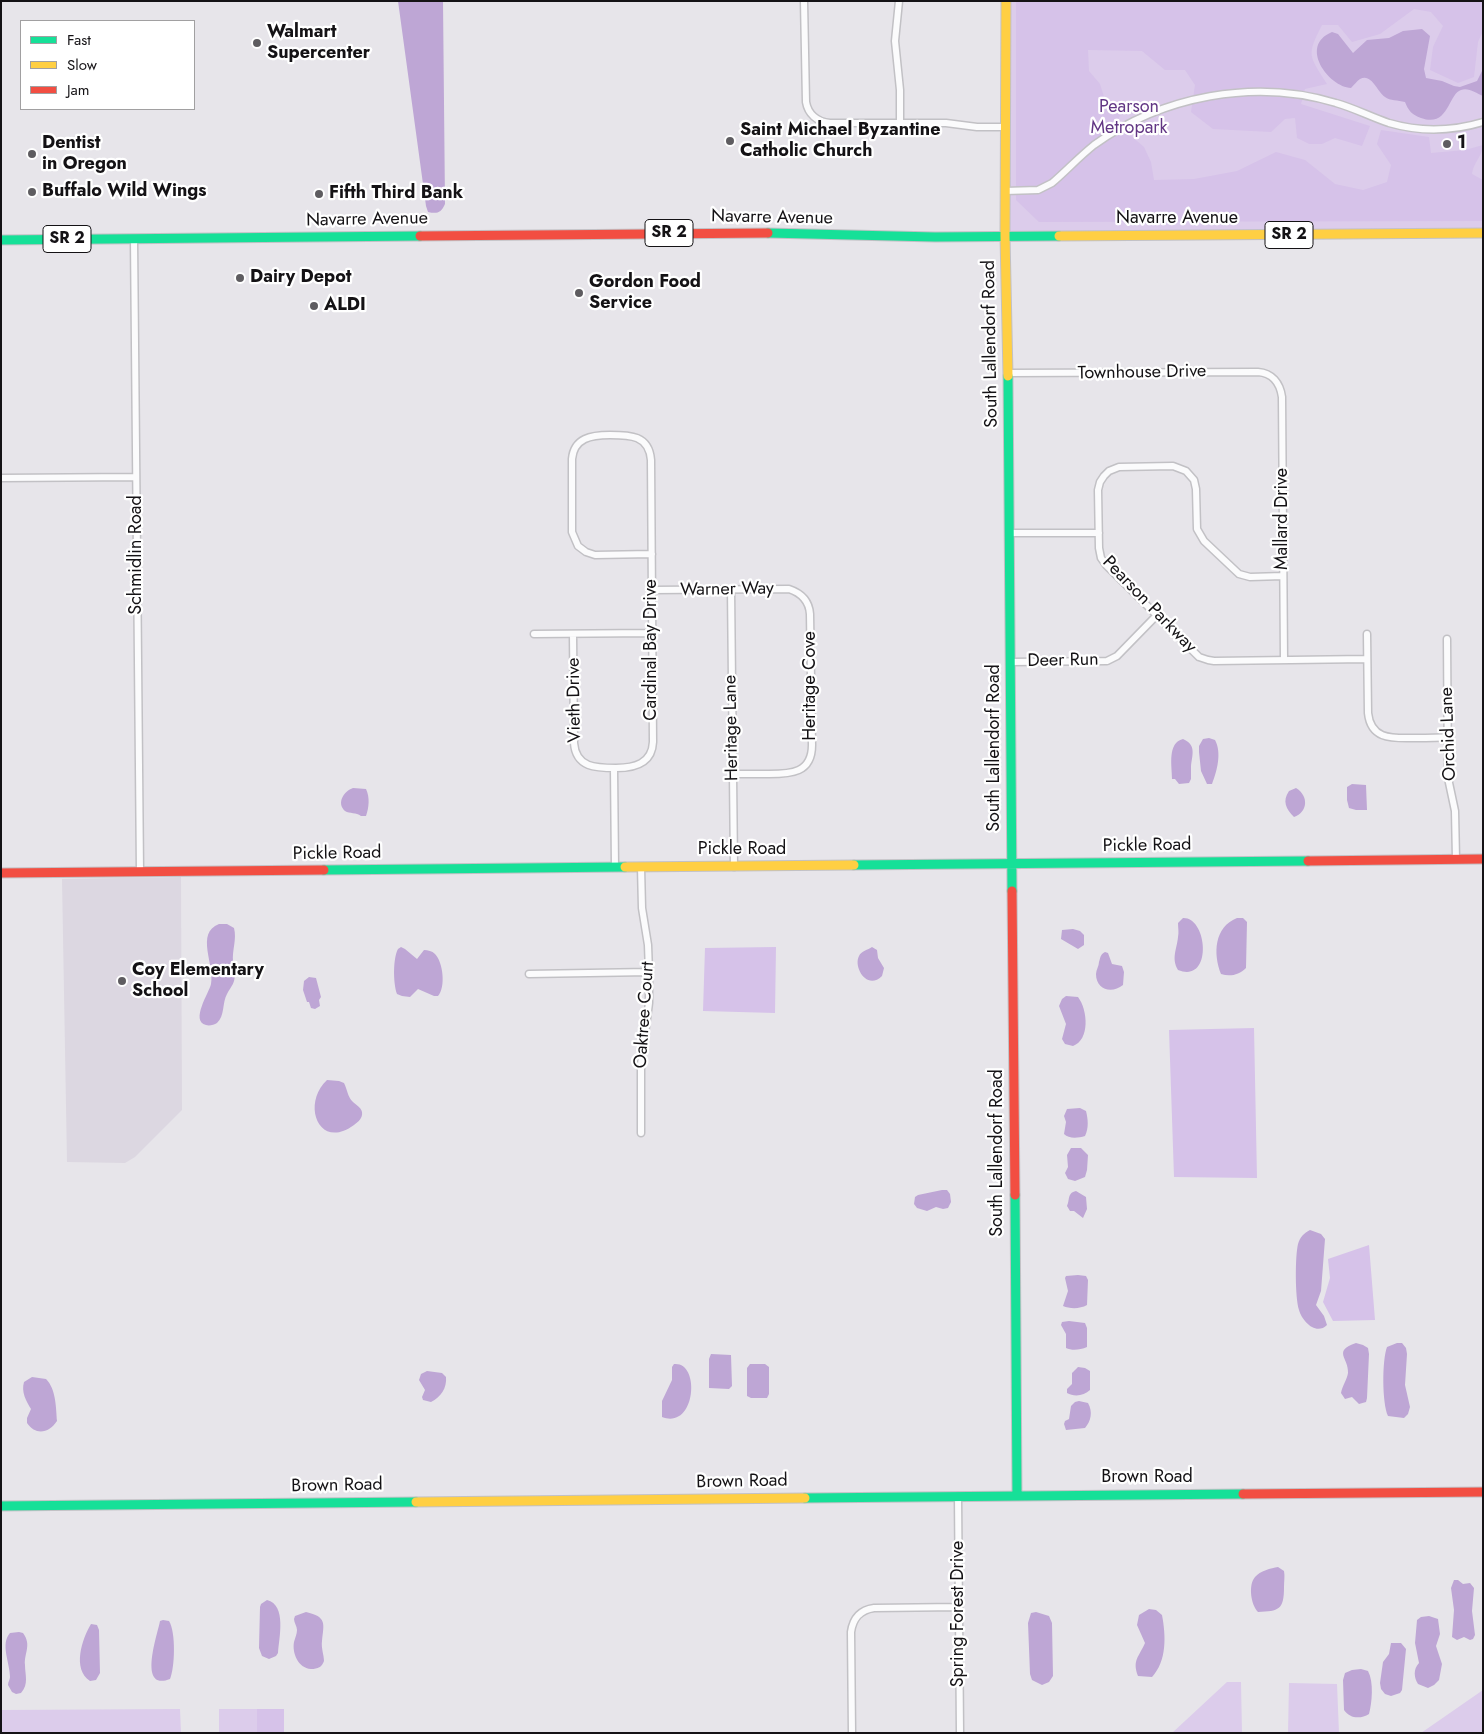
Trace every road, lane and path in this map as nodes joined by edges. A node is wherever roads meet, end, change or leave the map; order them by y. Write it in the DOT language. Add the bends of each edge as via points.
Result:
graph roads {
  1 [pos="804,1"];
  2 [pos="899,1"];
  3 [pos="1006,1"];
  4 [pos="1483,122"];
  5 [pos="900,123"];
  6 [pos="1006,127"];
  7 [pos="1005,192"];
  8 [pos="1483,233"];
  9 [pos="1005,236"];
  10 [pos="134,239"];
  11 [pos="1,240"];
  12 [pos="1008,373"];
  13 [pos="1275,379"];
  14 [pos="136,477"];
  15 [pos="1,478"];
  16 [pos="1010,533"];
  17 [pos="1098,533"];
  18 [pos="652,554"];
  19 [pos="1283,576"];
  20 [pos="731,589"];
  21 [pos="652,590"];
  22 [pos="800,594"];
  23 [pos="1157,615"];
  24 [pos="652,633"];
  25 [pos="534,634"];
  26 [pos="573,634"];
  27 [pos="1367,634"];
  28 [pos="1447,639"];
  29 [pos="1367,659"];
  30 [pos="1284,660"];
  31 [pos="1010,662"];
  32 [pos="1448,738"];
  33 [pos="614,768"];
  34 [pos="733,774"];
  35 [pos="1456,859"];
  36 [pos="1483,859"];
  37 [pos="1012,864"];
  38 [pos="615,867"];
  39 [pos="641,867"];
  40 [pos="734,867"];
  41 [pos="140,872"];
  42 [pos="1,873"];
  43 [pos="650,972"];
  44 [pos="529,974"];
  45 [pos="641,1133"];
  46 [pos="1483,1492"];
  47 [pos="1017,1495"];
  48 [pos="958,1496"];
  49 [pos="1,1506"];
  50 [pos="959,1607"];
  51 [pos="852,1733"];
  52 [pos="960,1733"];
  1 -- 5 [label="street" via="806,102 810,113 826,123"];
  2 -- 5 [label="street" via="895,45"];
  3 -- 6 [label="main road, South Lallendorf Road"];
  4 -- 7 [label="street" via="1439,130 1420,129 1390,123 1336,103 1295,95 1247,92 1205,97 1166,107 1124,127 1094,146 1044,188"];
  5 -- 6 [label="street" via="946,122"];
  6 -- 7 [label="main road, South Lallendorf Road"];
  7 -- 9 [label="main road, South Lallendorf Road"];
  8 -- 9 [label="main road, Navarre Avenue / SR 2"];
  9 -- 10 [label="main road, Navarre Avenue / SR 2" via="774,233"];
  9 -- 12 [label="main road, South Lallendorf Road"];
  10 -- 11 [label="main road, Navarre Avenue / SR 2"];
  10 -- 14 [label="street, Schmidlin Road"];
  12 -- 13 [label="street, Townhouse Drive" via="1258,372"];
  12 -- 16 [label="main road, South Lallendorf Road"];
  13 -- 19 [label="street, Mallard Drive" via="1282,397"];
  14 -- 15 [label="street"];
  14 -- 41 [label="street, Schmidlin Road"];
  16 -- 17 [label="street, Pearson Parkway"];
  16 -- 31 [label="main road, South Lallendorf Road"];
  17 -- 19 [label="street" via="1098,490 1106,473 1122,466 1177,467 1188,473 1195,483 1197,528 1204,541 1241,575"];
  17 -- 23 [label="street, Pearson Parkway" via="1103,562"];
  18 -- 18 [label="street, Cardinal Bay Drive" via="649,452 643,442 626,435 588,437 579,442 572,459 574,540 582,550 593,554"];
  18 -- 21 [label="street, Cardinal Bay Drive"];
  19 -- 30 [label="street, Mallard Drive"];
  20 -- 21 [label="street, Warner Way"];
  20 -- 22 [label="street, Warner Way" via="789,589"];
  20 -- 34 [label="street, Heritage Lane"];
  21 -- 24 [label="street, Cardinal Bay Drive"];
  22 -- 34 [label="street, Heritage Cove" via="807,602 810,614 810,757 804,766 792,773"];
  23 -- 30 [label="street, Pearson Parkway" via="1205,659"];
  23 -- 31 [label="street, Deer Run" via="1119,654 1107,661"];
  24 -- 26 [label="street"];
  24 -- 33 [label="street, Cardinal Bay Drive" via="651,752 649,757 631,768"];
  25 -- 26 [label="street"];
  26 -- 33 [label="street, Vieth Drive" via="575,750 591,767"];
  27 -- 29 [label="street"];
  28 -- 32 [label="street, Orchid Lane"];
  29 -- 30 [label="street, Pearson Parkway"];
  29 -- 32 [label="street" via="1368,717 1378,733 1389,738"];
  31 -- 37 [label="main road, South Lallendorf Road"];
  32 -- 35 [label="street, Orchid Lane" via="1448,778 1456,815"];
  33 -- 38 [label="street"];
  34 -- 40 [label="street, Heritage Lane"];
  35 -- 36 [label="main road, Pickle Road"];
  35 -- 37 [label="main road, Pickle Road"];
  37 -- 40 [label="main road, Pickle Road"];
  37 -- 47 [label="main road, South Lallendorf Road"];
  38 -- 39 [label="main road, Pickle Road"];
  38 -- 41 [label="main road, Pickle Road"];
  39 -- 40 [label="main road, Pickle Road"];
  39 -- 43 [label="street, Oaktree Court" via="642,908"];
  41 -- 42 [label="main road, Pickle Road"];
  43 -- 44 [label="street"];
  43 -- 45 [label="street, Oaktree Court" via="641,1064"];
  46 -- 47 [label="main road, Brown Road"];
  47 -- 48 [label="main road, Brown Road"];
  48 -- 49 [label="main road, Brown Road"];
  48 -- 50 [label="street, Spring Forest Drive"];
  50 -- 51 [label="street" via="874,1608 858,1615 851,1632"];
  50 -- 52 [label="street, Spring Forest Drive"];
}
